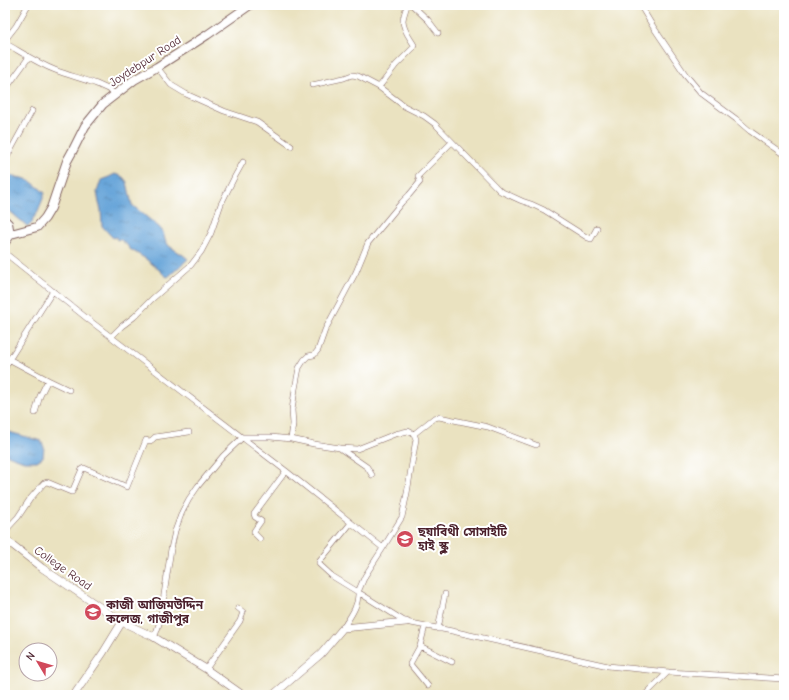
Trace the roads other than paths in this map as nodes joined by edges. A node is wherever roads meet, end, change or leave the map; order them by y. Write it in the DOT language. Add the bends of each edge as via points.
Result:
graph roads {
  1 [pos="28,5"];
  2 [pos="250,5"];
  3 [pos="407,5"];
  4 [pos="412,5"];
  5 [pos="640,5"];
  6 [pos="438,33"];
  7 [pos="5,41"];
  8 [pos="29,57"];
  9 [pos="157,67"];
  10 [pos="312,85"];
  11 [pos="379,87"];
  12 [pos="5,90"];
  13 [pos="116,94"];
  14 [pos="32,111"];
  15 [pos="452,142"];
  16 [pos="291,146"];
  17 [pos="783,154"];
  18 [pos="243,162"];
  19 [pos="5,163"];
  20 [pos="5,219"];
  21 [pos="597,228"];
  22 [pos="11,234"];
  23 [pos="5,242"];
  24 [pos="5,253"];
  25 [pos="53,291"];
  26 [pos="112,336"];
  27 [pos="7,358"];
  28 [pos="5,368"];
  29 [pos="48,380"];
  30 [pos="69,390"];
  31 [pos="35,413"];
  32 [pos="189,432"];
  33 [pos="414,434"];
  34 [pos="243,437"];
  35 [pos="291,439"];
  36 [pos="536,444"];
  37 [pos="340,448"];
  38 [pos="286,471"];
  39 [pos="372,475"];
  40 [pos="351,523"];
  41 [pos="5,531"];
  42 [pos="5,539"];
  43 [pos="260,539"];
  44 [pos="383,548"];
  45 [pos="358,592"];
  46 [pos="445,594"];
  47 [pos="238,608"];
  48 [pos="122,622"];
  49 [pos="406,622"];
  50 [pos="425,626"];
  51 [pos="343,628"];
  52 [pos="438,629"];
  53 [pos="152,636"];
  54 [pos="420,646"];
  55 [pos="452,662"];
  56 [pos="206,669"];
  57 [pos="668,672"];
  58 [pos="784,679"];
  59 [pos="428,686"];
  60 [pos="74,695"];
  61 [pos="243,695"];
  62 [pos="273,695"];
  63 [pos="645,695"];
  1 -- 7 [label="street"];
  2 -- 9 [label="main road, Joydebpur Road"];
  3 -- 11 [label="street" via="403,25 414,45 413,48"];
  4 -- 6 [label="street"];
  5 -- 17 [label="street" via="685,74 698,89"];
  7 -- 8 [label="street"];
  8 -- 12 [label="street"];
  8 -- 13 [label="street" via="52,69 94,82"];
  9 -- 13 [label="main road, Joydebpur Road"];
  9 -- 16 [label="street" via="171,85 186,94 257,122"];
  10 -- 11 [label="street" via="352,75"];
  11 -- 15 [label="street" via="404,106 435,124"];
  13 -- 22 [label="main road, Joydebpur Road" via="85,126 67,161 45,218 37,228"];
  14 -- 19 [label="street"];
  15 -- 21 [label="street" via="500,191 544,210 588,238 591,239"];
  15 -- 35 [label="street" via="418,176 420,182 368,243 356,272 324,330 318,350 314,355 308,356 299,368 292,410"];
  18 -- 26 [label="street" via="221,204 201,252 191,265"];
  20 -- 22 [label="street" via="9,223"];
  22 -- 23 [label="main road"];
  24 -- 25 [label="street"];
  25 -- 26 [label="street"];
  25 -- 27 [label="street"];
  26 -- 34 [label="street"];
  27 -- 28 [label="street"];
  27 -- 29 [label="street"];
  29 -- 30 [label="street"];
  29 -- 31 [label="street"];
  32 -- 41 [label="street" via="155,437 154,440 146,441 127,487 84,468 72,492 44,483"];
  33 -- 36 [label="street" via="439,417 488,427"];
  33 -- 37 [label="street" via="408,431 395,434 357,449"];
  33 -- 44 [label="street" via="416,439 402,517"];
  34 -- 35 [label="street"];
  34 -- 38 [label="street"];
  34 -- 53 [label="street" via="198,486 182,512 170,549 160,621 156,633"];
  35 -- 37 [label="street"];
  37 -- 39 [label="street" via="367,467"];
  38 -- 40 [label="street"];
  38 -- 43 [label="street" via="254,514 261,521 254,532"];
  40 -- 44 [label="street"];
  40 -- 45 [label="street" via="319,564 332,576"];
  42 -- 48 [label="main road, College Road" via="42,568"];
  44 -- 45 [label="street"];
  45 -- 49 [label="street"];
  45 -- 51 [label="street" via="357,604"];
  46 -- 52 [label="street"];
  47 -- 56 [label="street" via="243,612 240,621"];
  48 -- 53 [label="main road, College Road"];
  48 -- 60 [label="main road"];
  49 -- 50 [label="street"];
  49 -- 51 [label="main road"];
  50 -- 52 [label="street"];
  50 -- 54 [label="street"];
  51 -- 62 [label="main road" via="321,654"];
  52 -- 57 [label="street" via="608,666"];
  53 -- 56 [label="main road, College Road"];
  54 -- 55 [label="street"];
  54 -- 59 [label="street" via="410,664"];
  56 -- 61 [label="main road, College Road"];
  57 -- 58 [label="street"];
  57 -- 63 [label="street"];
}
